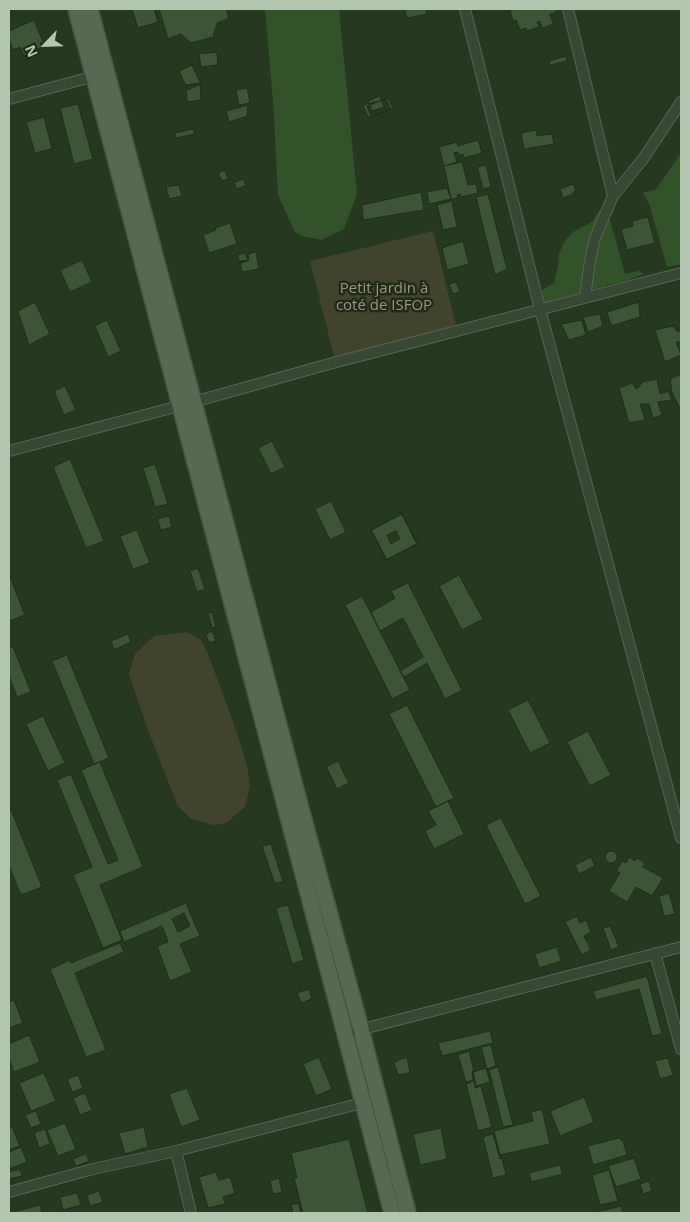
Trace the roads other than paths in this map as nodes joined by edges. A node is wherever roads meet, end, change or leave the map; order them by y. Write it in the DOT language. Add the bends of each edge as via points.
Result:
graph roads {
  1 [pos="76,9"];
  2 [pos="90,9"];
  3 [pos="465,9"];
  4 [pos="568,9"];
  5 [pos="101,75"];
  6 [pos="9,99"];
  7 [pos="681,102"];
  8 [pos="613,196"];
  9 [pos="681,273"];
  10 [pos="585,297"];
  11 [pos="540,309"];
  12 [pos="194,401"];
  13 [pos="179,406"];
  14 [pos="9,451"];
  15 [pos="296,818"];
  16 [pos="681,838"];
  17 [pos="681,947"];
  18 [pos="656,953"];
  19 [pos="361,1029"];
  20 [pos="344,1033"];
  21 [pos="681,1049"];
  22 [pos="362,1104"];
  23 [pos="176,1151"];
  24 [pos="9,1192"];
  25 [pos="191,1213"];
  26 [pos="392,1213"];
  27 [pos="408,1213"];
  1 -- 5 [label="main road"];
  2 -- 5 [label="main road"];
  3 -- 11 [label="street"];
  4 -- 8 [label="street"];
  5 -- 6 [label="street"];
  5 -- 12 [label="main road"];
  5 -- 13 [label="main road"];
  7 -- 8 [label="street"];
  8 -- 10 [label="street" via="595,238"];
  9 -- 10 [label="street"];
  10 -- 11 [label="street"];
  11 -- 12 [label="street"];
  11 -- 16 [label="street"];
  12 -- 13 [label="street"];
  12 -- 15 [label="main road"];
  13 -- 14 [label="street"];
  13 -- 15 [label="main road"];
  15 -- 19 [label="main road"];
  15 -- 20 [label="main road"];
  17 -- 18 [label="street"];
  18 -- 19 [label="street"];
  18 -- 21 [label="street"];
  19 -- 20 [label="street"];
  19 -- 27 [label="main road"];
  20 -- 22 [label="main road"];
  22 -- 23 [label="street"];
  22 -- 26 [label="main road"];
  23 -- 24 [label="street"];
  23 -- 25 [label="street"];
}
